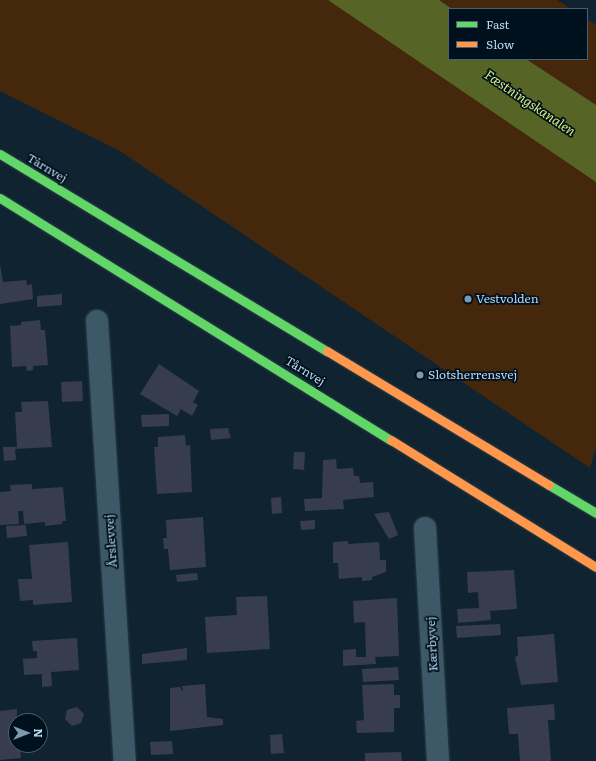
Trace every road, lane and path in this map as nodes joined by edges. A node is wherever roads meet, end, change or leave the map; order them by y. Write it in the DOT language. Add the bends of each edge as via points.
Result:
graph roads {
  1 [pos="0,154"];
  2 [pos="0,198"];
  3 [pos="97,321"];
  4 [pos="596,513"];
  5 [pos="425,528"];
  6 [pos="596,568"];
  7 [pos="125,761"];
  8 [pos="438,761"];
  1 -- 4 [label="street, Tårnvej"];
  2 -- 6 [label="street, Tårnvej"];
  3 -- 7 [label="street, Årslevvej"];
  5 -- 8 [label="street, Kærbyvej"];
}
